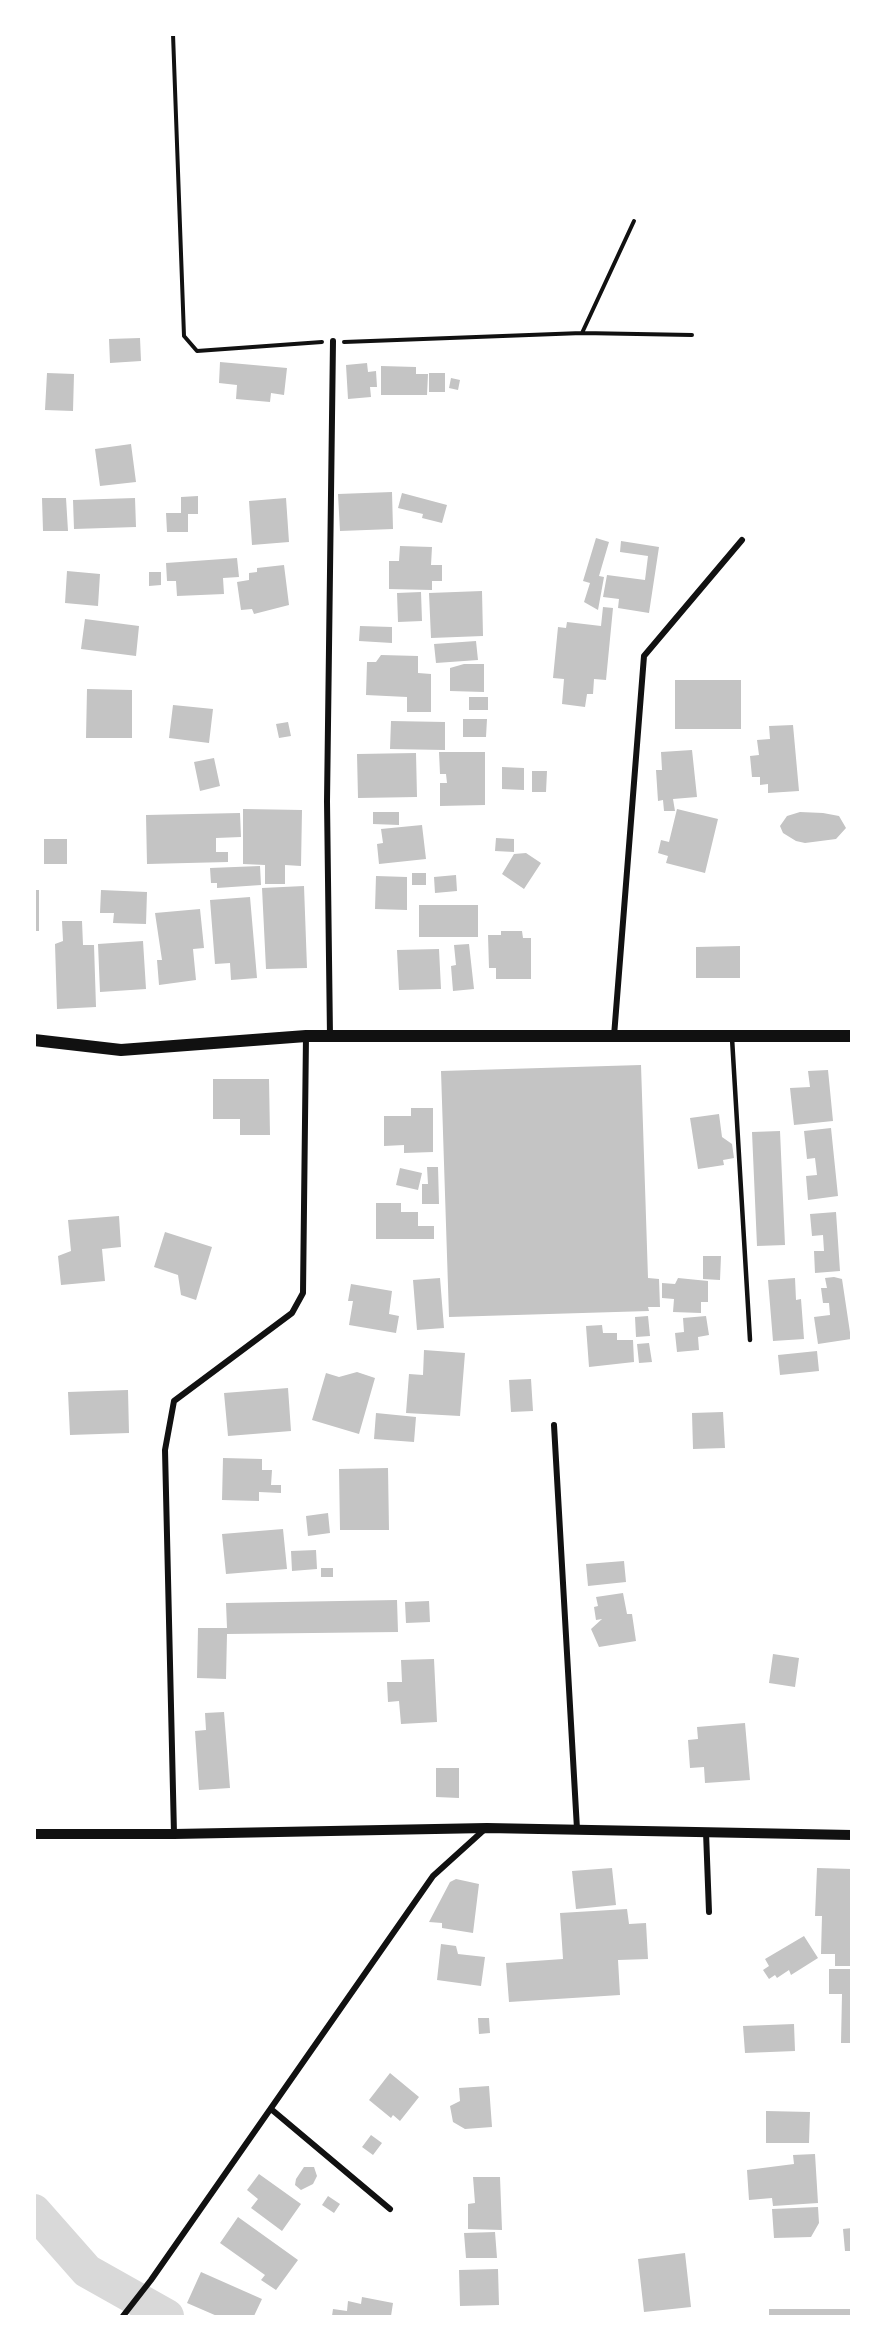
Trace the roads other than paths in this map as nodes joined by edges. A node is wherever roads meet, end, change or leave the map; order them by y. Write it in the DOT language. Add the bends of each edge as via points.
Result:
graph roads {
  1 [pos="333,341"];
  2 [pos="742,540"];
  3 [pos="306,1036"];
  4 [pos="614,1036"];
  5 [pos="731,1036"];
  6 [pos="852,1036"];
  7 [pos="330,1037"];
  8 [pos="34,1040"];
  9 [pos="750,1340"];
  10 [pos="554,1425"];
  11 [pos="487,1828"];
  12 [pos="577,1829"];
  13 [pos="706,1831"];
  14 [pos="34,1834"];
  15 [pos="174,1834"];
  16 [pos="852,1834"];
  17 [pos="709,1912"];
  18 [pos="271,2109"];
  19 [pos="390,2209"];
  20 [pos="123,2316"];
  1 -- 7 [label="street" via="327,801"];
  2 -- 4 [label="street" via="644,656"];
  3 -- 7 [label="main road"];
  3 -- 8 [label="main road" via="121,1050"];
  3 -- 15 [label="street" via="303,1293 292,1313 174,1401 165,1450"];
  4 -- 5 [label="main road"];
  4 -- 7 [label="main road"];
  5 -- 6 [label="main road"];
  5 -- 9 [label="lane"];
  10 -- 12 [label="street"];
  11 -- 12 [label="street"];
  11 -- 15 [label="street"];
  11 -- 18 [label="street" via="433,1876"];
  12 -- 13 [label="street"];
  13 -- 16 [label="street"];
  13 -- 17 [label="street"];
  14 -- 15 [label="street"];
  18 -- 19 [label="street"];
  18 -- 20 [label="street"];
}
